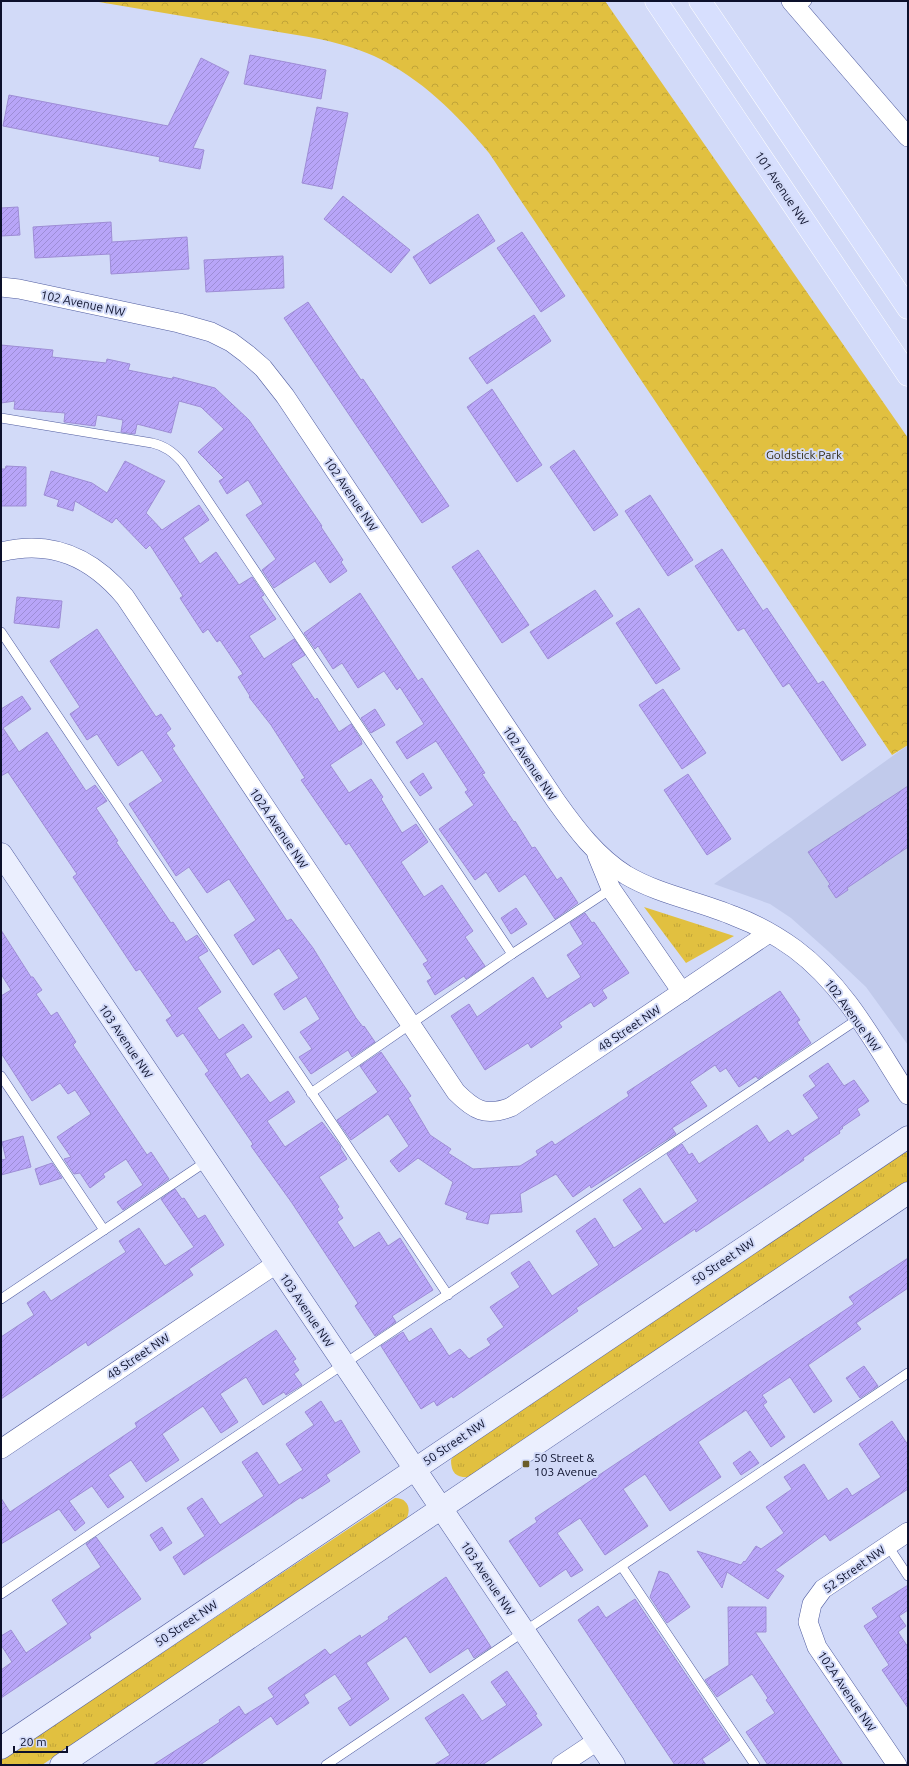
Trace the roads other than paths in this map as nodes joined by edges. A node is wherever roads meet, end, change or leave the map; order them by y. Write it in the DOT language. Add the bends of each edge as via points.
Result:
graph roads {
  1 [pos="656,1"];
  2 [pos="700,1"];
  3 [pos="799,4"];
  4 [pos="908,137"];
  5 [pos="1,287"];
  6 [pos="908,308"];
  7 [pos="908,375"];
  8 [pos="1,418"];
  9 [pos="1,552"];
  10 [pos="1,632"];
  11 [pos="594,850"];
  12 [pos="1,854"];
  13 [pos="611,889"];
  14 [pos="769,933"];
  15 [pos="512,954"];
  16 [pos="682,992"];
  17 [pos="858,1019"];
  18 [pos="411,1024"];
  19 [pos="1,1076"];
  20 [pos="311,1093"];
  21 [pos="908,1095"];
  22 [pos="484,1112"];
  23 [pos="908,1137"];
  24 [pos="207,1161"];
  25 [pos="908,1193"];
  26 [pos="104,1230"];
  27 [pos="276,1264"];
  28 [pos="448,1295"];
  29 [pos="1,1299"];
  30 [pos="344,1365"];
  31 [pos="908,1373"];
  32 [pos="1,1448"];
  33 [pos="414,1469"];
  34 [pos="441,1510"];
  35 [pos="908,1532"];
  36 [pos="888,1546"];
  37 [pos="622,1567"];
  38 [pos="908,1576"];
  39 [pos="1,1594"];
  40 [pos="809,1612"];
  41 [pos="524,1632"];
  42 [pos="597,1741"];
  43 [pos="1,1748"];
  44 [pos="61,1765"];
  45 [pos="326,1765"];
  46 [pos="561,1765"];
  47 [pos="614,1765"];
  48 [pos="755,1765"];
  49 [pos="897,1765"];
  1 -- 7 [label="main road, 101 Avenue NW"];
  2 -- 6 [label="main road"];
  3 -- 4 [label="street"];
  5 -- 11 [label="street, 102 Avenue NW" via="195,326 231,342 263,368 286,396 556,801"];
  8 -- 15 [label="lane" via="152,443 161,445 175,454"];
  9 -- 18 [label="street, 102A Avenue NW" via="30,547 66,553 98,570 125,597"];
  10 -- 20 [label="lane"];
  11 -- 13 [label="street, 102 Avenue NW"];
  11 -- 14 [label="street, 102 Avenue NW" via="611,865 645,886 734,916"];
  12 -- 24 [label="main road, 103 Avenue NW"];
  13 -- 15 [label="lane"];
  13 -- 16 [label="street, 102 Avenue NW"];
  14 -- 16 [label="street, 48 Street NW"];
  14 -- 17 [label="street, 102 Avenue NW" via="795,949 830,980"];
  15 -- 18 [label="lane"];
  16 -- 22 [label="street, 48 Street NW" via="510,1107 499,1112"];
  17 -- 21 [label="street, 102 Avenue NW"];
  17 -- 28 [label="lane"];
  18 -- 20 [label="lane"];
  18 -- 22 [label="street, 102A Avenue NW" via="456,1092 476,1109"];
  19 -- 26 [label="lane"];
  20 -- 28 [label="lane"];
  23 -- 33 [label="main road, 50 Street NW"];
  24 -- 26 [label="lane"];
  24 -- 27 [label="main road, 103 Avenue NW"];
  25 -- 34 [label="main road"];
  26 -- 29 [label="lane"];
  27 -- 30 [label="main road, 103 Avenue NW"];
  27 -- 32 [label="street, 48 Street NW"];
  28 -- 30 [label="lane"];
  30 -- 33 [label="main road, 103 Avenue NW"];
  30 -- 39 [label="lane"];
  31 -- 37 [label="lane"];
  33 -- 34 [label="main road, 103 Avenue NW"];
  33 -- 43 [label="main road, 50 Street NW"];
  34 -- 41 [label="main road, 103 Avenue NW"];
  34 -- 44 [label="main road"];
  35 -- 36 [label="street, 52 Street NW"];
  36 -- 38 [label="lane"];
  36 -- 40 [label="street, 52 Street NW" via="823,1590 816,1597"];
  37 -- 41 [label="lane"];
  37 -- 48 [label="lane"];
  40 -- 49 [label="street, 102A Avenue NW" via="808,1622 817,1647"];
  41 -- 42 [label="main road, 103 Avenue NW"];
  41 -- 45 [label="lane"];
  42 -- 46 [label="street"];
  42 -- 47 [label="main road, 103 Avenue NW"];
}
